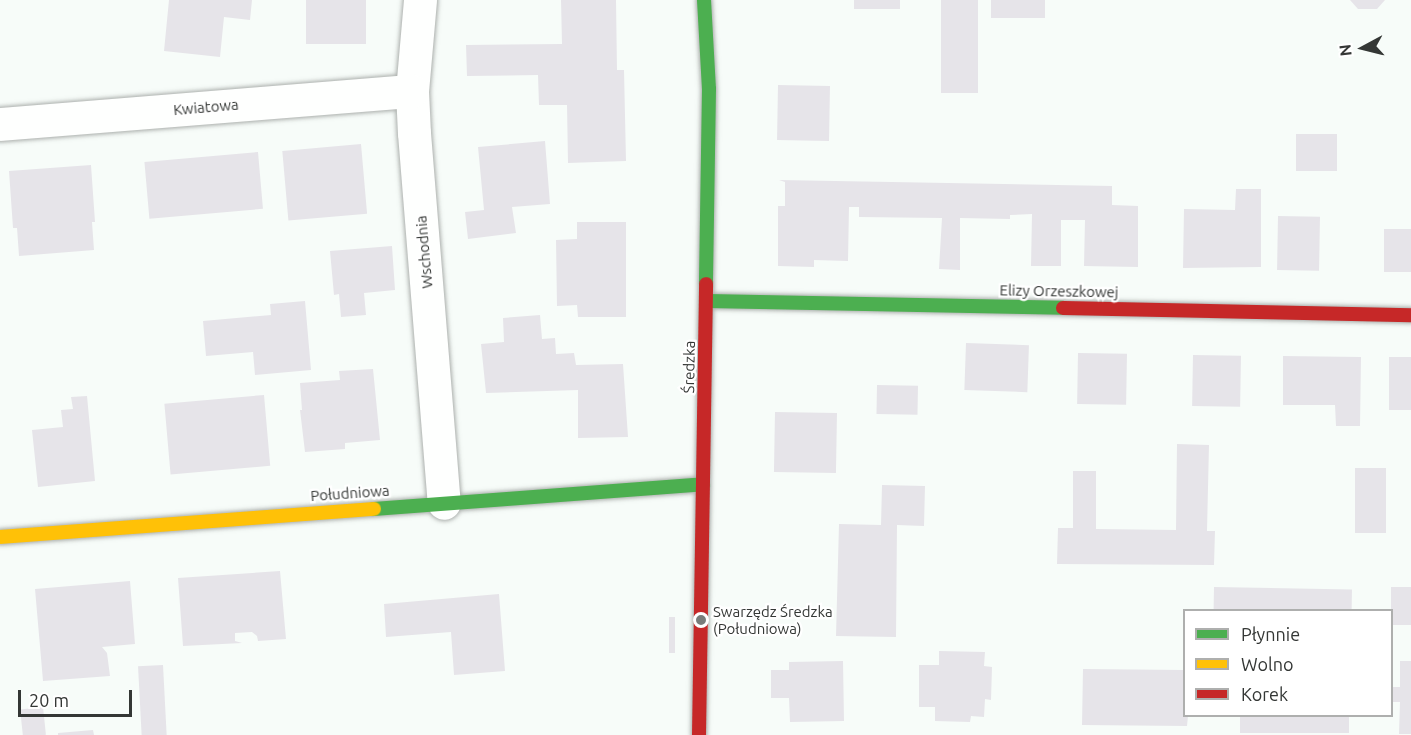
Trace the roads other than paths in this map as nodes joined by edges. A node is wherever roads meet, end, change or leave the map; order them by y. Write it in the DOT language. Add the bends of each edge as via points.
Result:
graph roads {
  1 [pos="420,0"];
  2 [pos="704,0"];
  3 [pos="412,91"];
  4 [pos="0,124"];
  5 [pos="706,301"];
  6 [pos="1411,315"];
  7 [pos="703,484"];
  8 [pos="444,503"];
  9 [pos="0,537"];
  10 [pos="699,735"];
  1 -- 3 [label="street, Wschodnia"];
  2 -- 5 [label="street, Średzka" via="709,89"];
  3 -- 4 [label="street, Kwiatowa"];
  3 -- 8 [label="street, Wschodnia"];
  5 -- 6 [label="street, Elizy Orzeszkowej"];
  5 -- 7 [label="street, Średzka"];
  7 -- 8 [label="street, Południowa"];
  7 -- 10 [label="street, Średzka"];
  8 -- 9 [label="street, Południowa"];
}
